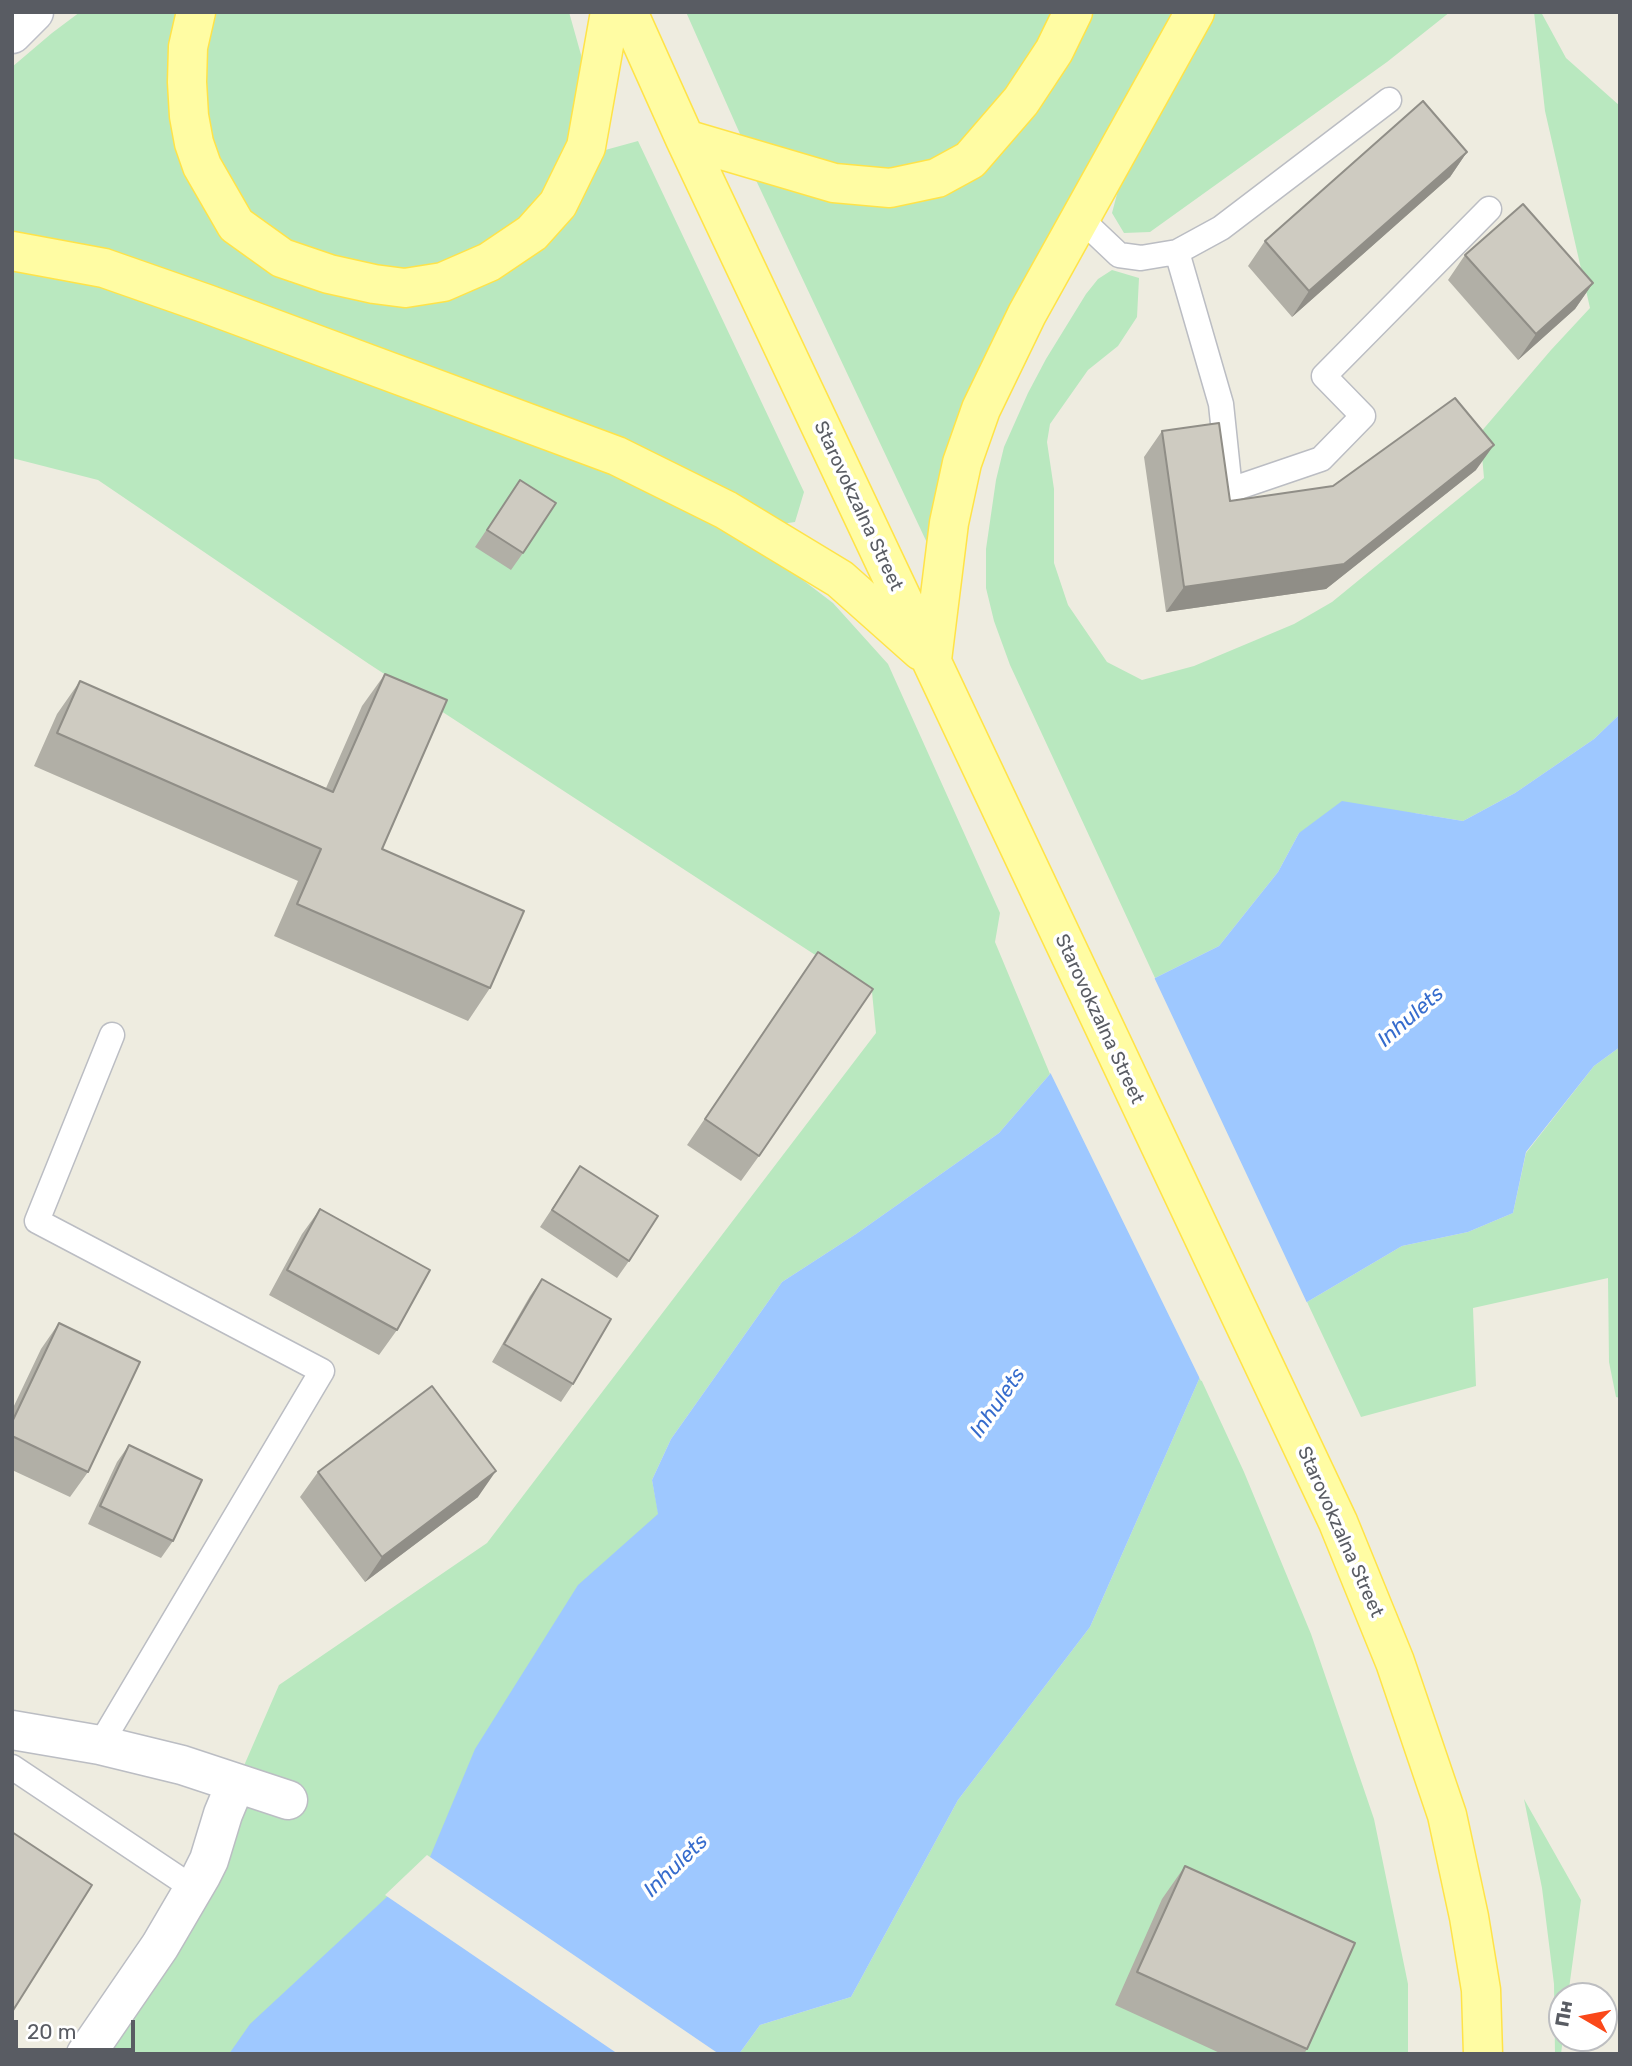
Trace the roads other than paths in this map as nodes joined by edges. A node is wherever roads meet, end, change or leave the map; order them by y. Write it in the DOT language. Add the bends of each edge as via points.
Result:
graph roads {
  1 [pos="196,12"];
  2 [pos="610,12"];
  3 [pos="628,12"];
  4 [pos="1073,12"];
  5 [pos="1195,12"];
  6 [pos="1389,100"];
  7 [pos="685,139"];
  8 [pos="1489,209"];
  9 [pos="1081,219"];
  10 [pos="12,251"];
  11 [pos="1177,252"];
  12 [pos="932,660"];
  13 [pos="112,1035"];
  14 [pos="12,1730"];
  15 [pos="100,1745"];
  16 [pos="13,1768"];
  17 [pos="236,1783"];
  18 [pos="288,1800"];
  19 [pos="193,1888"];
  20 [pos="86,2054"];
  21 [pos="1483,2054"];
  1 -- 2 [label="main road" via="187,82 194,143 236,225 282,258 329,274 405,288 443,282 489,262 532,233 558,204 586,148"];
  3 -- 7 [label="main road, Starovokzalna Street"];
  4 -- 7 [label="main road" via="1021,101 970,160 937,178 890,188 834,183"];
  5 -- 9 [label="main road"];
  6 -- 11 [label="lane" via="1221,228"];
  7 -- 12 [label="main road, Starovokzalna Street"];
  8 -- 11 [label="lane" via="1324,376 1363,416 1321,459 1230,490 1221,404"];
  9 -- 11 [label="lane" via="1119,255 1141,258"];
  9 -- 12 [label="main road" via="1027,314 981,409 962,463 949,523"];
  10 -- 12 [label="main road" via="104,268 617,456 726,510 839,579"];
  12 -- 21 [label="main road, Starovokzalna Street" via="1343,1533 1395,1662 1447,1815 1481,1990"];
  13 -- 15 [label="lane" via="37,1221 322,1371"];
  14 -- 15 [label="street"];
  15 -- 17 [label="street"];
  16 -- 19 [label="lane"];
  17 -- 18 [label="street"];
  17 -- 19 [label="street" via="209,1860"];
  19 -- 20 [label="street" via="160,1946"];
}
